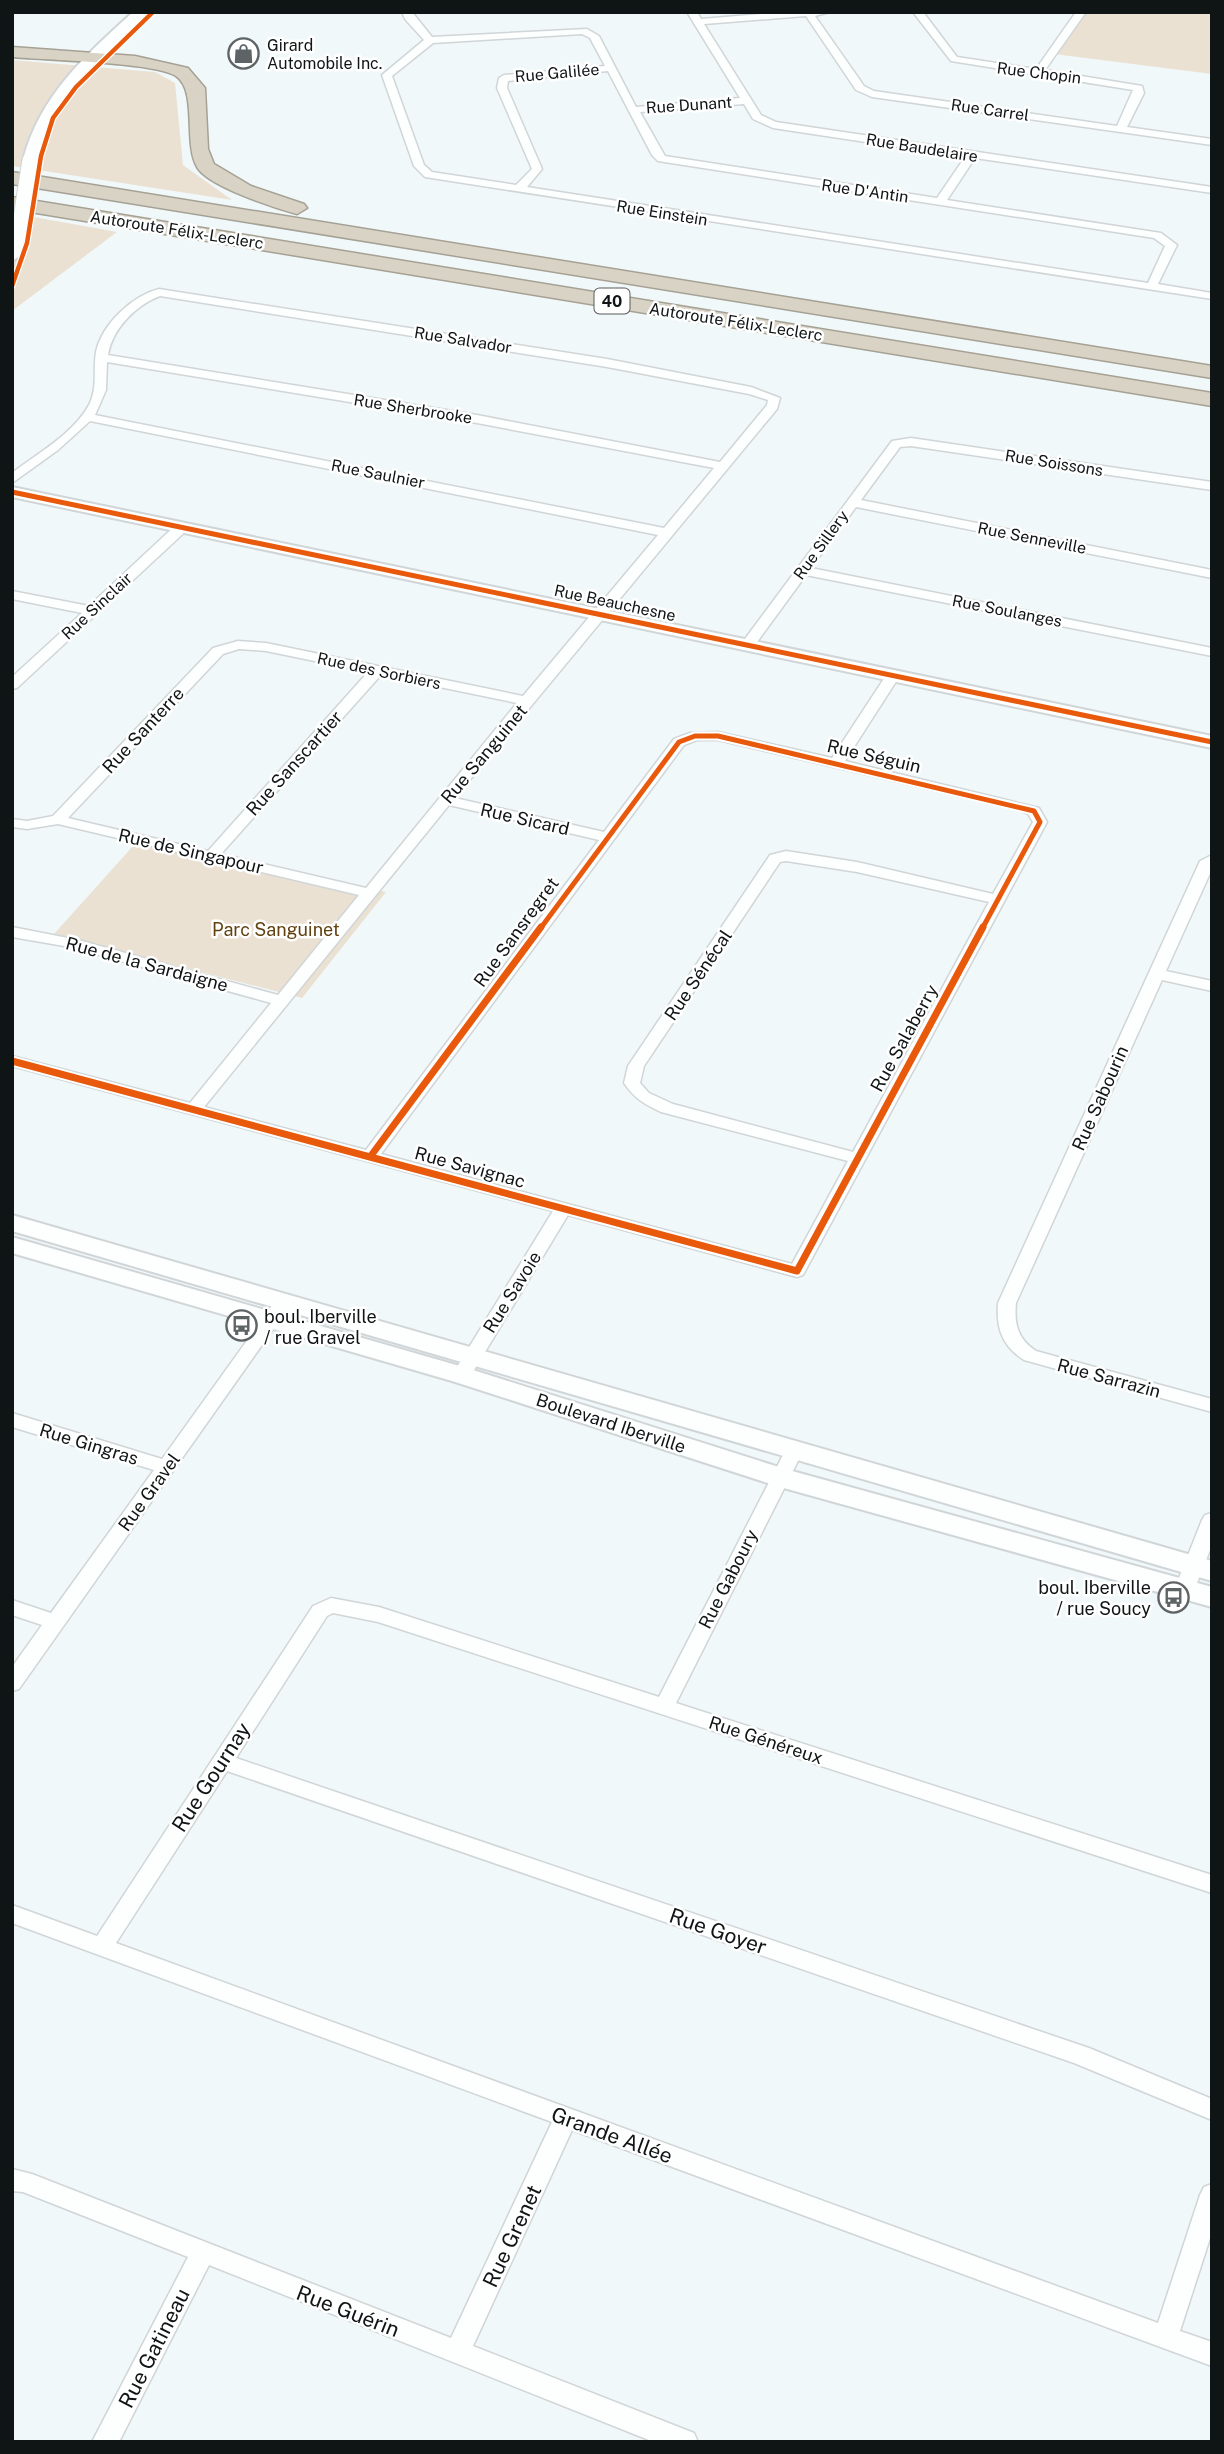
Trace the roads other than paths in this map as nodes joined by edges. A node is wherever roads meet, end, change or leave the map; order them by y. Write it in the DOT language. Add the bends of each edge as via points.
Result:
graph roads {
  1 [pos="132,12"];
  2 [pos="141,12"];
  3 [pos="407,12"];
  4 [pos="825,12"];
  5 [pos="918,12"];
  6 [pos="1081,12"];
  7 [pos="808,13"];
  8 [pos="695,17"];
  9 [pos="430,40"];
  10 [pos="12,52"];
  11 [pos="88,54"];
  12 [pos="610,68"];
  13 [pos="1039,72"];
  14 [pos="747,101"];
  15 [pos="632,110"];
  16 [pos="1121,128"];
  17 [pos="1212,142"];
  18 [pos="971,156"];
  19 [pos="12,178"];
  20 [pos="1210,186"];
  21 [pos="518,190"];
  22 [pos="940,202"];
  23 [pos="12,203"];
  24 [pos="12,256"];
  25 [pos="523,260"];
  26 [pos="1152,286"];
  27 [pos="1212,296"];
  28 [pos="103,358"];
  29 [pos="1212,372"];
  30 [pos="774,398"];
  31 [pos="1212,400"];
  32 [pos="89,417"];
  33 [pos="896,444"];
  34 [pos="723,466"];
  35 [pos="12,479"];
  36 [pos="1212,486"];
  37 [pos="12,492"];
  38 [pos="851,502"];
  39 [pos="181,527"];
  40 [pos="667,533"];
  41 [pos="802,570"];
  42 [pos="1212,574"];
  43 [pos="12,595"];
  44 [pos="92,611"];
  45 [pos="602,614"];
  46 [pos="231,645"];
  47 [pos="747,646"];
  48 [pos="1212,652"];
  49 [pos="377,671"];
  50 [pos="892,677"];
  51 [pos="12,685"];
  52 [pos="527,702"];
  53 [pos="695,736"];
  54 [pos="1212,742"];
  55 [pos="836,762"];
  56 [pos="445,800"];
  57 [pos="58,820"];
  58 [pos="1040,822"];
  59 [pos="12,823"];
  60 [pos="606,837"];
  61 [pos="212,855"];
  62 [pos="1212,859"];
  63 [pos="369,893"];
  64 [pos="998,900"];
  65 [pos="12,932"];
  66 [pos="1156,974"];
  67 [pos="1212,986"];
  68 [pos="281,1001"];
  69 [pos="12,1061"];
  70 [pos="194,1110"];
  71 [pos="370,1157"];
  72 [pos="857,1158"];
  73 [pos="563,1209"];
  74 [pos="12,1223"];
  75 [pos="12,1245"];
  76 [pos="797,1271"];
  77 [pos="278,1310"];
  78 [pos="1011,1341"];
  79 [pos="466,1366"];
  80 [pos="1212,1406"];
  81 [pos="12,1420"];
  82 [pos="794,1451"];
  83 [pos="166,1467"];
  84 [pos="779,1476"];
  85 [pos="1212,1520"];
  86 [pos="1198,1575"];
  87 [pos="1212,1597"];
  88 [pos="12,1607"];
  89 [pos="320,1611"];
  90 [pos="56,1622"];
  91 [pos="12,1683"];
  92 [pos="664,1707"];
  93 [pos="220,1761"];
  94 [pos="1212,1884"];
  95 [pos="12,1914"];
  96 [pos="103,1945"];
  97 [pos="1212,2110"];
  98 [pos="566,2118"];
  99 [pos="12,2180"];
  100 [pos="1212,2195"];
  101 [pos="202,2254"];
  102 [pos="1165,2338"];
  103 [pos="457,2353"];
  104 [pos="1212,2354"];
  105 [pos="105,2442"];
  106 [pos="685,2442"];
  1 -- 11 [label="street"];
  2 -- 11 [label="street"];
  3 -- 9 [label="street"];
  4 -- 7 [label="street"];
  5 -- 13 [label="street, Rue Chopin" via="954,59"];
  6 -- 13 [label="street"];
  7 -- 8 [label="street"];
  7 -- 16 [label="street, Rue Carrel" via="860,88 872,94"];
  8 -- 14 [label="street, Rue Baudelaire"];
  9 -- 12 [label="street, Rue D'Antin" via="584,30 594,36"];
  9 -- 21 [label="street, Rue Einstein" via="387,75 419,166 429,175 445,179"];
  10 -- 11 [label="highway"];
  11 -- 24 [label="street, bridge" via="46,112 30,160"];
  11 -- 25 [label="highway" via="164,66 190,79 196,91 200,156 209,170 230,184 316,213"];
  12 -- 15 [label="street, Rue D'Antin"];
  12 -- 21 [label="street, Rue Galilée" via="504,78 502,88 537,169"];
  13 -- 16 [label="street, Rue Chopin" via="1138,88"];
  14 -- 15 [label="street, Rue Dunant"];
  14 -- 18 [label="street, Rue Baudelaire" via="757,117 773,125"];
  15 -- 22 [label="street, Rue D'Antin" via="657,155 672,162"];
  16 -- 17 [label="street, Rue Carrel"];
  18 -- 20 [label="street, Rue Baudelaire"];
  18 -- 22 [label="street"];
  19 -- 25 [label="highway, Autoroute Félix-Leclerc / 40"];
  21 -- 26 [label="street, Rue Einstein"];
  22 -- 26 [label="street, Rue D'Antin" via="1165,237 1171,245"];
  23 -- 31 [label="highway, Autoroute Félix-Leclerc / 40"];
  25 -- 29 [label="highway, Autoroute Félix-Leclerc / 40"];
  26 -- 27 [label="street, Rue Einstein"];
  28 -- 30 [label="street, Rue Salvador" via="102,351 136,303 151,294 169,292 607,363"];
  28 -- 32 [label="street" via="102,390"];
  28 -- 34 [label="street, Rue Sherbrooke" via="477,419"];
  30 -- 34 [label="street, Rue Sanguinet" via="773,406"];
  32 -- 35 [label="street"];
  32 -- 40 [label="street, Rue Saulnier"];
  33 -- 36 [label="street, Rue Soissons" via="936,445"];
  33 -- 38 [label="street, Rue Sillery"];
  34 -- 40 [label="street, Rue Sanguinet"];
  37 -- 39 [label="street, Rue Beauchesne"];
  38 -- 41 [label="street, Rue Sillery"];
  38 -- 42 [label="street, Rue Senneville"];
  39 -- 44 [label="street, Rue Sinclair"];
  39 -- 45 [label="street, Rue Beauchesne"];
  40 -- 45 [label="street, Rue Sanguinet"];
  41 -- 47 [label="street, Rue Sillery"];
  41 -- 48 [label="street, Rue Soulanges"];
  43 -- 44 [label="street"];
  44 -- 51 [label="street, Rue Sinclair"];
  45 -- 47 [label="street, Rue Beauchesne"];
  45 -- 52 [label="street, Rue Sanguinet"];
  46 -- 49 [label="street, Rue des Sorbiers" via="265,647"];
  46 -- 57 [label="street, Rue Santerre" via="218,651"];
  47 -- 50 [label="street, Rue Beauchesne"];
  49 -- 52 [label="street, Rue des Sorbiers"];
  49 -- 61 [label="street, Rue Sanscartier"];
  50 -- 54 [label="street, Rue Beauchesne"];
  50 -- 55 [label="street"];
  52 -- 56 [label="street, Rue Sanguinet"];
  53 -- 55 [label="street, Rue Séguin" via="718,736"];
  53 -- 60 [label="street, Rue Sansregret" via="670,750"];
  55 -- 58 [label="street, Rue Séguin" via="1024,807 1034,811"];
  56 -- 60 [label="street, Rue Sicard"];
  56 -- 63 [label="street, Rue Sanguinet"];
  57 -- 59 [label="street, Rue de Singapour"];
  57 -- 61 [label="street, Rue de Singapour"];
  58 -- 64 [label="street, Rue Salaberry"];
  60 -- 71 [label="street, Rue Sansregret"];
  61 -- 63 [label="street, Rue de Singapour"];
  62 -- 66 [label="street, Rue Sabourin"];
  63 -- 68 [label="street, Rue Sanguinet"];
  64 -- 72 [label="street, Rue Salaberry"];
  64 -- 72 [label="street, Rue Sénécal" via="857,867 775,858 636,1066 632,1083 643,1097 667,1108"];
  65 -- 68 [label="street, Rue de la Sardaigne" via="72,943"];
  66 -- 67 [label="street"];
  66 -- 78 [label="street, Rue Sabourin" via="1007,1303 1005,1323"];
  68 -- 70 [label="street, Rue Sanguinet"];
  69 -- 70 [label="street, Rue Savignac"];
  70 -- 71 [label="street, Rue Savignac"];
  71 -- 73 [label="street, Rue Savignac"];
  72 -- 76 [label="street, Rue Salaberry"];
  73 -- 76 [label="street, Rue Savignac"];
  73 -- 79 [label="street, Rue Savoie"];
  74 -- 77 [label="street, Boulevard Iberville"];
  75 -- 77 [label="street, Boulevard Iberville"];
  77 -- 79 [label="street, Boulevard Iberville"];
  77 -- 83 [label="street, Rue Gravel"];
  78 -- 80 [label="street, Rue Sarrazin" via="1030,1356"];
  79 -- 82 [label="street, Boulevard Iberville"];
  79 -- 84 [label="street, Boulevard Iberville"];
  81 -- 83 [label="street, Rue Gingras"];
  82 -- 84 [label="street, Rue Gaboury"];
  82 -- 86 [label="street, Boulevard Iberville"];
  83 -- 90 [label="street, Rue Gravel"];
  84 -- 86 [label="street, Boulevard Iberville"];
  84 -- 92 [label="street, Rue Gaboury"];
  85 -- 86 [label="street"];
  86 -- 87 [label="street, Boulevard Iberville"];
  88 -- 90 [label="street"];
  89 -- 92 [label="street, Rue Généreux" via="331,1605 379,1615"];
  89 -- 93 [label="street, Rue Gournay"];
  90 -- 91 [label="street, Rue Gravel"];
  92 -- 94 [label="street, Rue Généreux"];
  93 -- 96 [label="street, Rue Gournay"];
  93 -- 97 [label="street, Rue Goyer" via="1081,2055"];
  95 -- 96 [label="street, Grande Allée"];
  96 -- 98 [label="street, Grande Allée"];
  98 -- 102 [label="street, Grande Allée"];
  98 -- 103 [label="street, Rue Grenet"];
  99 -- 101 [label="street, Rue Guérin"];
  100 -- 102 [label="street"];
  101 -- 103 [label="street, Rue Guérin"];
  101 -- 105 [label="street, Rue Gatineau"];
  102 -- 104 [label="street, Grande Allée"];
  103 -- 106 [label="street, Rue Guérin"];
}
